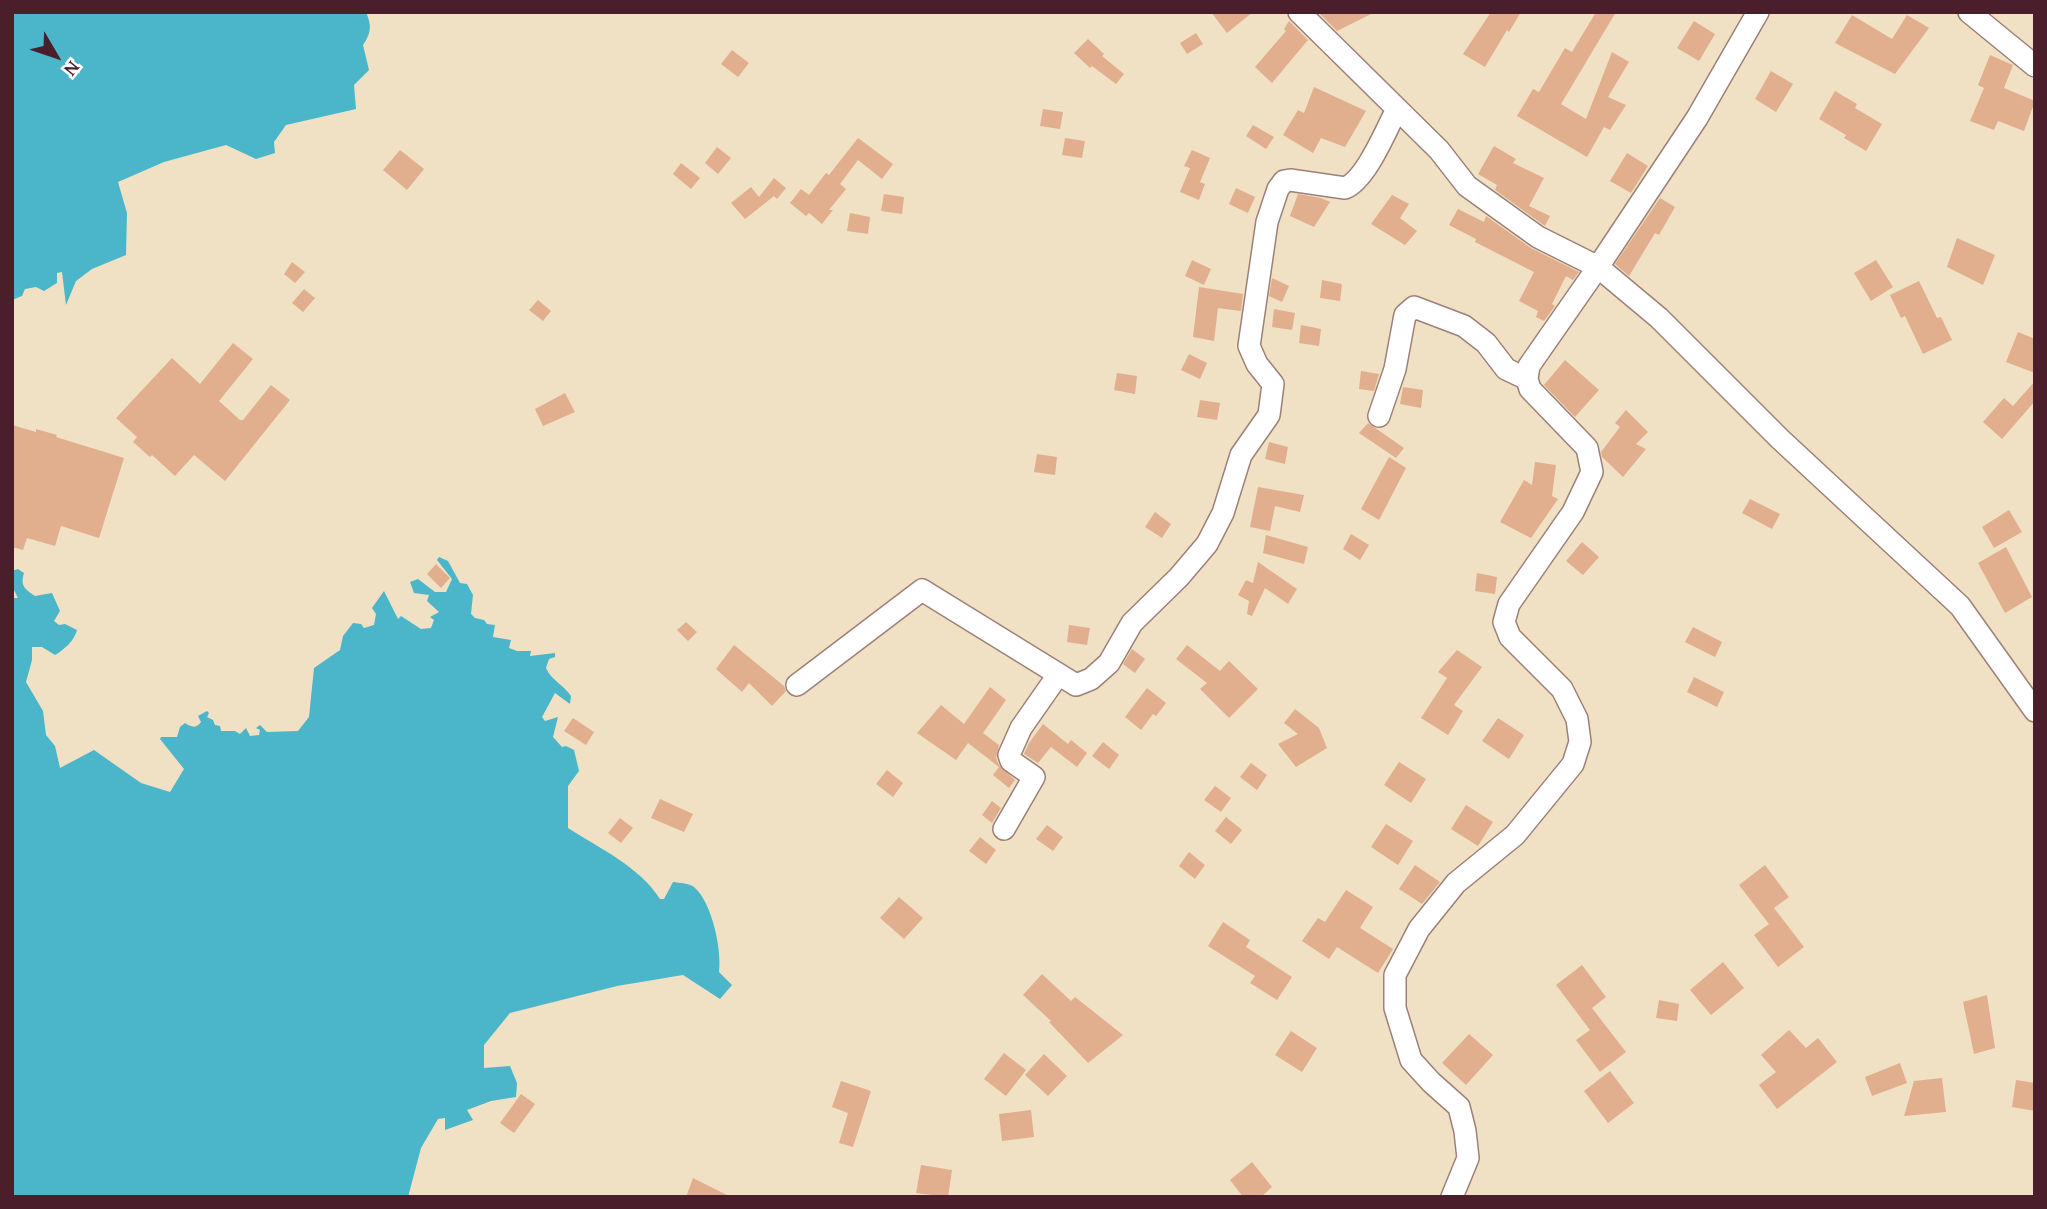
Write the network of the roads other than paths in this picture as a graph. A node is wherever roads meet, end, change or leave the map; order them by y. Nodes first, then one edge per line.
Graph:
1 (1299, 12) edge
2 (1758, 12) edge
3 (1969, 12) edge
4 (2035, 66) edge
5 (1397, 109) junction
6 (1598, 267) junction
7 (1527, 379) junction
8 (1379, 416) dead end
9 (1058, 675) junction
10 (797, 685) dead end
11 (2035, 711) edge
12 (1004, 829) dead end
13 (1452, 1197) edge

1 - 5 street
2 - 6 street
3 - 4 street
5 - 6 street
5 - 9 street
6 - 7 street
6 - 11 street
7 - 8 street
7 - 13 street
9 - 10 street
9 - 12 street

